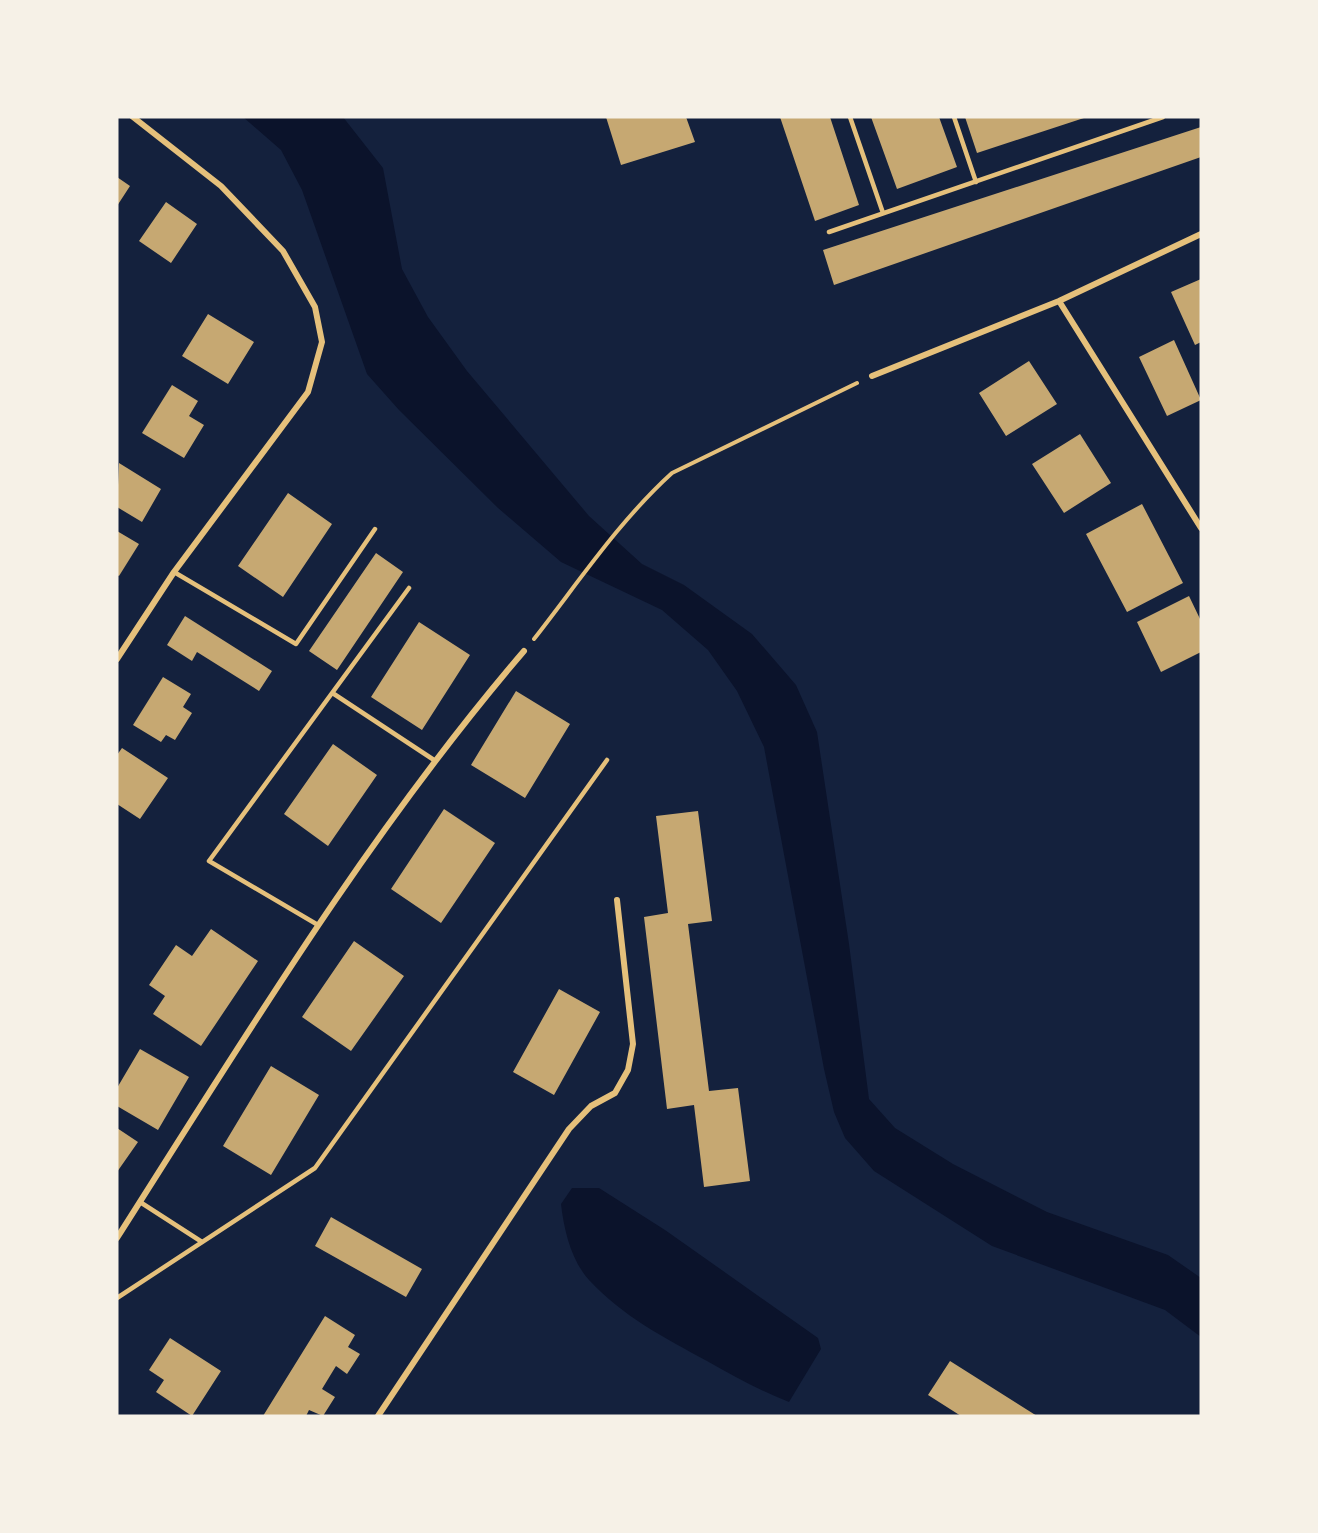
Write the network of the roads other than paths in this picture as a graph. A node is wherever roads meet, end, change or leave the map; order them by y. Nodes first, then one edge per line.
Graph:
1 (133, 117) edge
2 (849, 117) edge
3 (954, 117) edge
4 (1163, 117) edge
5 (976, 182) junction
6 (883, 213) junction
7 (829, 232) dead end
8 (1201, 234) edge
9 (1059, 301) junction
10 (873, 376) road end
11 (1201, 528) edge
12 (375, 529) dead end
13 (174, 572) junction
14 (409, 588) dead end
15 (524, 651) road end
16 (117, 659) edge
17 (334, 693) junction
18 (434, 760) junction
19 (606, 760) dead end
20 (617, 900) dead end
21 (318, 925) junction
22 (140, 1202) junction
23 (117, 1238) edge
24 (201, 1242) junction
25 (117, 1298) edge
26 (378, 1416) edge

1 - 13 street
2 - 6 lane
3 - 5 lane
4 - 5 lane
5 - 6 lane
6 - 7 lane
8 - 9 street
9 - 10 street
9 - 11 street
12 - 13 lane
13 - 16 street
14 - 17 lane
15 - 18 street
17 - 18 lane
17 - 21 lane
18 - 21 street
19 - 24 lane
20 - 26 street
21 - 22 street
22 - 23 street
22 - 24 lane
24 - 25 lane

